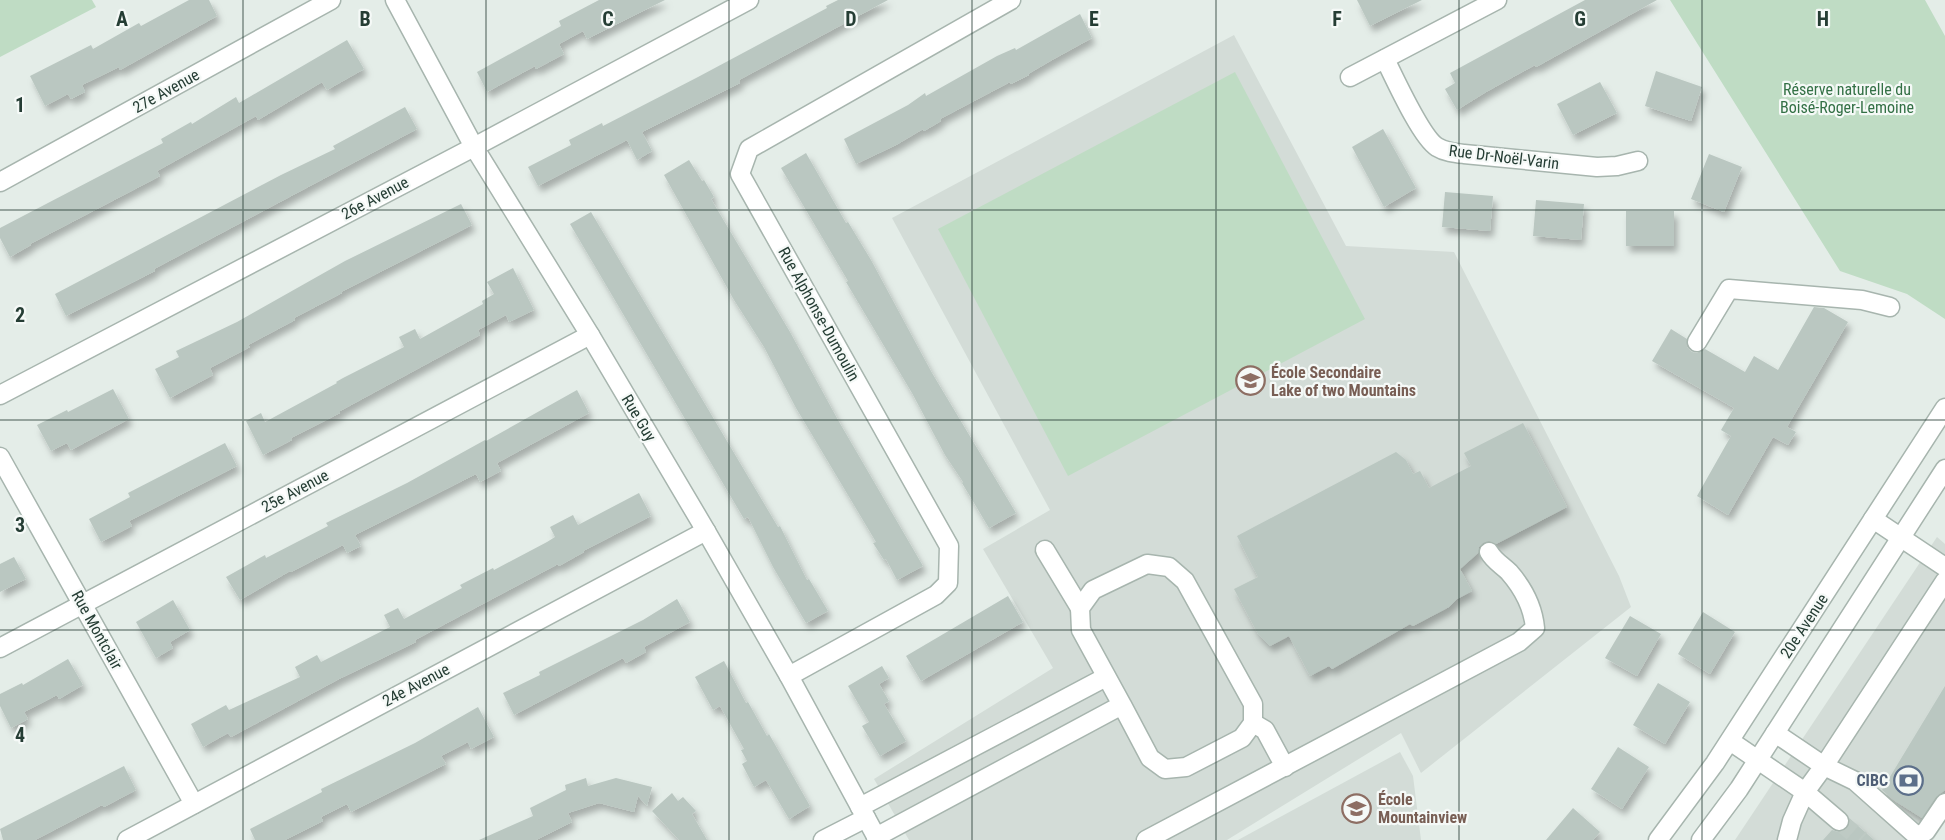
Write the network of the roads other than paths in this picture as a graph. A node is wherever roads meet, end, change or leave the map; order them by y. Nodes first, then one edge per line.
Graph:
1 (332, 0) edge
2 (395, 0) edge
3 (749, 0) edge
4 (1011, 0) edge
5 (1497, 0) edge
6 (1385, 59) junction
7 (1350, 77) dead end
8 (474, 147) junction
9 (1638, 160) dead end
10 (0, 182) edge
11 (1890, 307) dead end
12 (590, 335) junction
13 (1697, 342) dead end
14 (0, 395) edge
15 (1945, 408) edge
16 (0, 457) edge
17 (1945, 469) edge
18 (1873, 519) junction
19 (706, 531) junction
20 (1901, 537) junction
21 (1045, 550) dead end
22 (1489, 552) dead end
23 (1945, 567) edge
24 (1945, 581) edge
25 (82, 604) junction
26 (1080, 608) junction
27 (0, 648) edge
28 (789, 676) junction
29 (1106, 678) junction
30 (1122, 705) junction
31 (1253, 723) junction
32 (1775, 733) junction
33 (1730, 741) junction
34 (1758, 760) junction
35 (1824, 766) junction
36 (1285, 767) junction
37 (1805, 792) junction
38 (1945, 803) edge
39 (194, 804) junction
40 (863, 812) junction
41 (1839, 821) tunnel mouth
42 (877, 838) edge
43 (127, 840) edge
44 (823, 840) edge
45 (1146, 840) edge
46 (1658, 840) edge
47 (1701, 840) edge
48 (1787, 840) edge

1 - 10 street, 27e Avenue
2 - 8 street, Rue Guy
3 - 8 street, 26e Avenue
4 - 28 street, Rue Alphonse-Dumoulin
5 - 6 street
6 - 7 street
6 - 9 street, Rue Dr-Noël-Varin
8 - 12 street, Rue Guy
8 - 14 street, 26e Avenue
11 - 13 street
12 - 19 street, Rue Guy
12 - 25 street, 25e Avenue
15 - 18 street, 20e Avenue
16 - 25 street, Rue Montclair
17 - 20 street, 20e Avenue
18 - 20 street
18 - 33 street, 20e Avenue
19 - 28 street, Rue Guy
19 - 39 street, 24e Avenue
20 - 23 street
20 - 32 street, 20e Avenue
21 - 26 street
22 - 36 street
24 - 35 street
25 - 27 street, 25e Avenue
25 - 39 street, Rue Montclair
26 - 29 street
26 - 31 street
28 - 40 street, Rue Guy
29 - 30 street
29 - 40 street
30 - 31 street
30 - 42 street
31 - 36 street
32 - 34 street, 20e Avenue
32 - 35 street
33 - 34 street
33 - 46 street, 20e Avenue
34 - 37 street
34 - 47 street, 20e Avenue
35 - 37 street
35 - 38 street
36 - 45 street
37 - 41 street
37 - 48 street
39 - 43 street, 24e Avenue
40 - 42 street, Rue Guy
40 - 44 street

